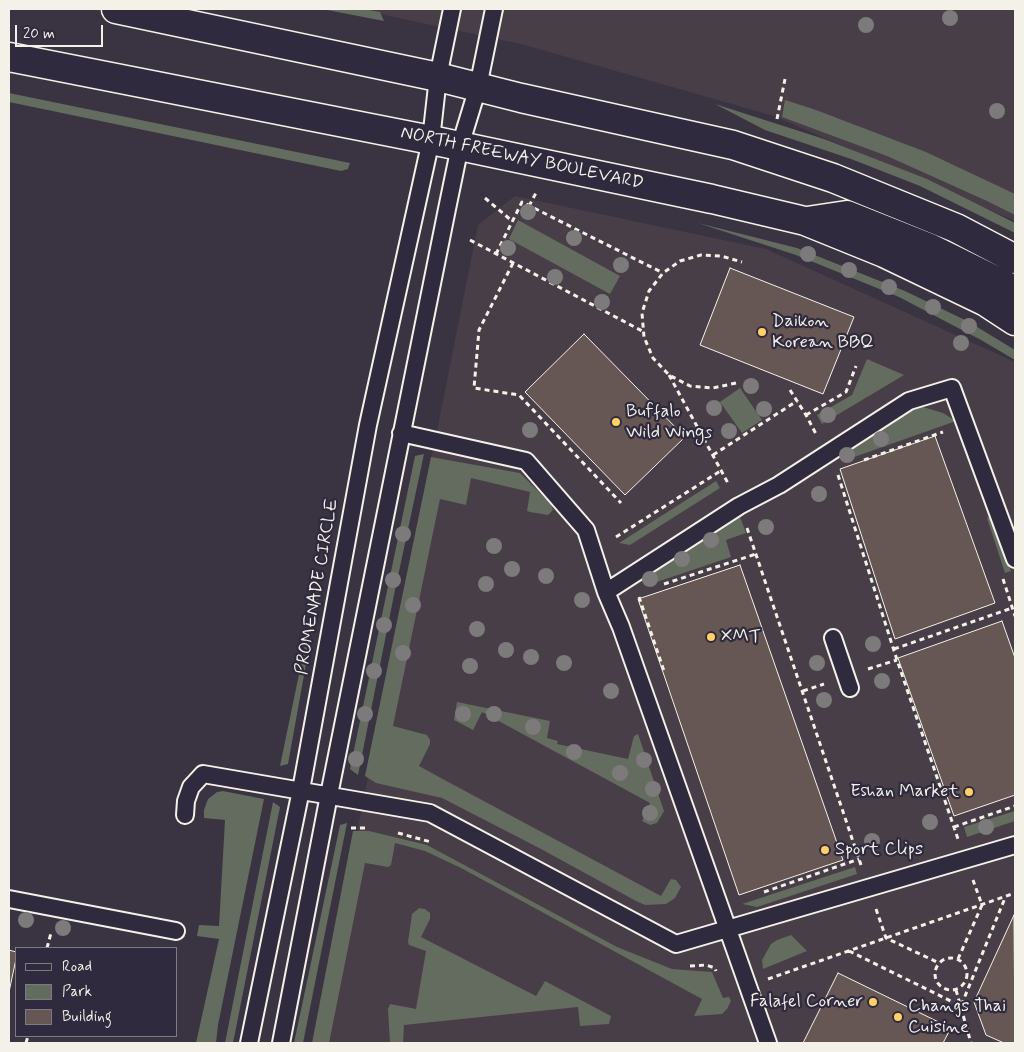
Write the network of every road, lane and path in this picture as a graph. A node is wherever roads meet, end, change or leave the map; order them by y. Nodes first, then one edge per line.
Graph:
1 (116, 9) edge
2 (452, 9) edge
3 (494, 9) edge
4 (9, 57) edge
5 (438, 77) junction
6 (785, 79) dead end
7 (478, 87) junction
8 (777, 119) dead end
9 (431, 140) junction
10 (460, 146) junction
11 (537, 190) dead end
12 (485, 198) dead end
13 (528, 206) junction
14 (512, 221) junction
15 (805, 221) junction
16 (470, 240) dead end
17 (496, 254) junction
18 (1015, 259) edge
19 (742, 262) dead end
20 (513, 263) junction
21 (663, 273) junction
22 (1015, 290) edge
23 (1015, 321) edge
24 (644, 332) junction
25 (856, 366) dead end
26 (669, 375) junction
27 (736, 383) dead end
28 (790, 390) dead end
29 (797, 401) junction
30 (806, 415) junction
31 (945, 432) dead end
32 (401, 433) junction
33 (826, 454) junction
34 (713, 455) junction
35 (863, 460) dead end
36 (722, 470) junction
37 (621, 504) dead end
38 (739, 506) junction
39 (616, 537) dead end
40 (756, 554) junction
41 (1015, 559) edge
42 (1000, 570) dead end
43 (656, 587) dead end
44 (606, 592) junction
45 (638, 593) dead end
46 (1012, 608) junction
47 (1015, 616) edge
48 (833, 638) dead end
49 (894, 649) junction
50 (666, 677) dead end
51 (850, 688) dead end
52 (301, 790) junction
53 (329, 795) junction
54 (1015, 806) edge
55 (185, 815) dead end
56 (954, 827) junction
57 (1015, 845) edge
58 (860, 859) junction
59 (966, 859) junction
60 (869, 888) junction
61 (758, 894) dead end
62 (1005, 897) dead end
63 (9, 899) edge
64 (728, 929) junction
65 (176, 931) dead end
66 (51, 933) dead end
67 (47, 947) edge
68 (849, 950) dead end
69 (958, 959) junction
70 (939, 963) junction
71 (956, 990) junction
72 (961, 1006) junction
73 (249, 1043) edge
74 (281, 1043) edge
75 (768, 1043) edge
76 (971, 1043) edge

1 - 5 street
2 - 5 lane, PROMENADE CIRCLE
3 - 7 lane
4 - 9 street, NORTH FREEWAY BOULEVARD
5 - 7 street
5 - 9 lane, PROMENADE CIRCLE
6 - 8 path
7 - 10 lane
7 - 18 street
9 - 10 street, NORTH FREEWAY BOULEVARD
9 - 52 lane, PROMENADE CIRCLE
10 - 15 street, NORTH FREEWAY BOULEVARD
10 - 32 lane
11 - 13 path
12 - 14 path
13 - 14 path
13 - 21 path
14 - 17 path
15 - 22 street
15 - 23 street, NORTH FREEWAY BOULEVARD
16 - 17 path
17 - 20 path
19 - 21 path
20 - 24 path
20 - 37 path
21 - 24 path
24 - 26 path
25 - 30 path
26 - 27 path
26 - 34 path
28 - 29 path
29 - 30 path
29 - 34 path
30 - 33 path
31 - 35 path
32 - 44 lane
32 - 53 lane
33 - 38 lane
33 - 41 lane
33 - 49 path
34 - 36 path
36 - 38 path
36 - 39 path
38 - 40 path
38 - 44 lane
40 - 43 path
40 - 58 path
42 - 46 path
44 - 64 lane
45 - 50 path
46 - 47 path
46 - 49 path
48 - 51 lane
49 - 56 path
52 - 53 lane
52 - 55 lane
52 - 73 lane, PROMENADE CIRCLE
53 - 64 lane
53 - 74 lane
54 - 56 path
56 - 59 path
57 - 59 lane
58 - 60 path
58 - 61 path
59 - 60 lane
59 - 69 path
60 - 64 lane
60 - 70 path
62 - 72 path
63 - 65 lane
64 - 75 lane
66 - 67 path
68 - 72 path
69 - 70 path
69 - 71 path
70 - 71 path
71 - 72 path
72 - 76 path

